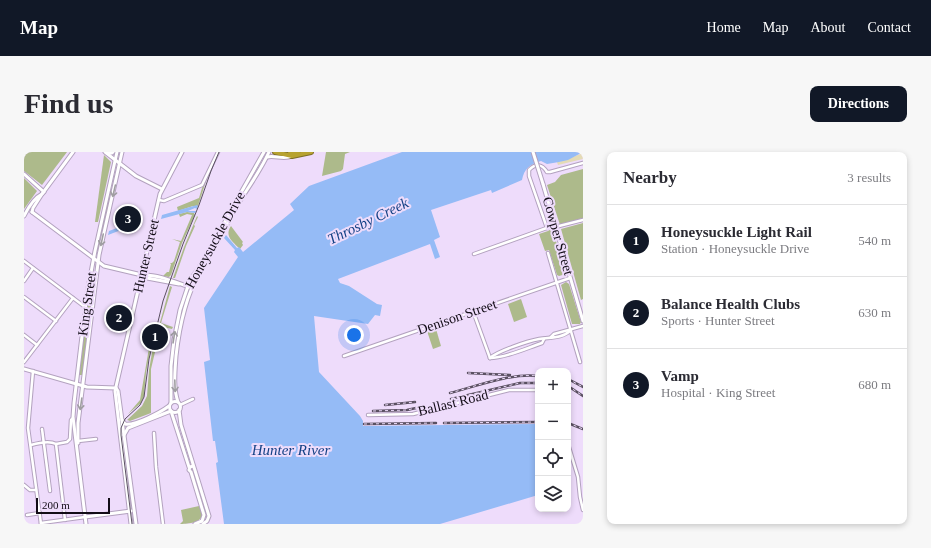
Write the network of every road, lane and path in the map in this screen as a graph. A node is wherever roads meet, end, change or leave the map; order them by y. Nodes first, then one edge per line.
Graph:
1 (73, 152) edge
2 (105, 152) edge
3 (113, 152) edge
4 (117, 152) edge
5 (122, 152) edge
6 (182, 152) edge
7 (218, 152) edge
8 (264, 152) edge
9 (269, 152) edge
10 (275, 152) edge
11 (297, 152) edge
12 (311, 152) edge
13 (533, 152) edge
14 (291, 154) edge
15 (267, 157) junction
16 (115, 160) junction
17 (583, 163) edge
18 (120, 164) junction
19 (24, 174) edge
20 (162, 189) junction
21 (43, 193) junction
22 (159, 200) junction
23 (30, 210) junction
24 (24, 216) edge
25 (583, 220) edge
26 (555, 226) junction
27 (547, 228) junction
28 (223, 229) junction
29 (220, 235) junction
30 (548, 252) dead end
31 (474, 254) dead end
32 (93, 258) junction
33 (24, 261) edge
34 (98, 262) junction
35 (33, 268) junction
36 (142, 275) junction
37 (570, 278) junction
38 (24, 281) edge
39 (557, 282) junction
40 (188, 286) junction
41 (192, 288) junction
42 (24, 297) edge
43 (73, 298) junction
44 (85, 307) junction
45 (473, 312) junction
46 (56, 321) junction
47 (583, 321) edge
48 (583, 326) edge
49 (571, 330) junction
50 (24, 335) edge
51 (544, 339) junction
52 (37, 345) junction
53 (518, 346) junction
54 (519, 350) junction
55 (344, 356) dead end
56 (490, 358) junction
57 (24, 362) edge
58 (580, 362) dead end
59 (24, 369) edge
60 (33, 371) junction
61 (76, 384) junction
62 (84, 386) junction
63 (116, 388) junction
64 (535, 390) edge
65 (192, 399) dead end
66 (179, 404) junction
67 (170, 405) junction
68 (179, 410) junction
69 (171, 411) junction
70 (368, 415) dead end
71 (73, 417) junction
72 (121, 417) junction
73 (24, 428) edge
74 (42, 429) dead end
75 (28, 431) junction
76 (154, 433) dead end
77 (124, 436) junction
78 (96, 439) dead end
79 (78, 441) junction
80 (44, 443) junction
81 (56, 444) junction
82 (31, 445) junction
83 (571, 454) edge
84 (78, 457) junction
85 (193, 466) junction
86 (189, 467) junction
87 (193, 471) junction
88 (24, 485) edge
89 (36, 490) junction
90 (50, 491) dead end
91 (580, 501) junction
92 (583, 504) edge
93 (583, 510) edge
94 (129, 511) junction
95 (40, 513) junction
96 (134, 513) junction
97 (27, 514) dead end
98 (85, 517) junction
99 (65, 520) junction
100 (41, 523) edge
101 (86, 524) edge
102 (131, 524) edge
103 (136, 524) edge
104 (163, 524) edge
105 (194, 524) edge
106 (203, 524) edge

1 - 21 main road
2 - 3 main road
2 - 16 main road
4 - 16 main road, King Street
5 - 18 main road, King Street
6 - 20 main road, Hunter Street
7 - 22 street
8 - 28 main road, Honeysuckle Drive
9 - 15 main road, Honeysuckle Drive
10 - 14 highway
11 - 14 highway
12 - 14 highway
13 - 26 main road, Cowper Street, bridge
14 - 15 main road
15 - 28 main road, Honeysuckle Drive
16 - 18 main road
16 - 32 main road, King Street
17 - 27 street
18 - 20 main road
18 -> 34 main road, King Street
19 - 21 main road
20 - 22 main road, Hunter Street
21 - 23 main road
22 - 36 main road, Hunter Street
23 - 24 main road
23 - 32 main road
25 - 26 street
26 - 27 street
26 - 37 main road, Cowper Street
27 - 31 street
28 - 29 main road, Honeysuckle Drive
29 - 40 main road, Honeysuckle Drive
29 - 41 main road, Honeysuckle Drive
30 - 39 street, Cowper Street
32 - 34 main road
32 - 44 main road, King Street
33 - 35 street
34 - 36 main road
34 - 62 main road, King Street
35 - 38 street
35 - 43 street
36 - 40 main road
36 - 63 main road, Hunter Street
37 - 39 street, Denison Street
37 - 47 main road, Cowper Street
39 - 45 street, Denison Street
39 - 49 street, Cowper Street
40 - 41 main road
67 -> 40 main road, Honeysuckle Drive
41 -> 66 main road, Honeysuckle Drive
42 - 46 street
43 - 44 street
43 - 46 street
44 - 61 main road, King Street
45 - 55 street, Denison Street
45 - 56 street
46 - 52 street
48 - 49 street
49 - 51 street
49 - 58 street, Cowper Street
50 - 52 street
51 - 53 street
51 - 54 street
52 - 57 street
53 - 54 street
53 - 56 street
54 - 56 street
59 - 60 main road
60 - 61 main road
60 - 75 street
61 - 62 main road
61 - 71 main road, King Street
62 - 63 main road
62 -> 79 main road, King Street
63 - 72 main road, Hunter Street
63 - 94 main road, Hunter Street
64 - 70 street, Ballast Road
65 - 66 street
66 - 67 main road
66 - 68 main road, Honeysuckle Drive
67 - 69 main road, Honeysuckle Drive
67 - 72 main road
68 - 69 main road
68 - 85 main road
69 - 77 main road
69 - 86 main road
71 - 81 street
71 - 84 main road, King Street
72 - 77 main road, Hunter Street
73 - 75 street
74 - 80 street
75 - 82 street
76 - 104 street
77 - 96 main road, Hunter Street
78 - 79 street
79 - 84 main road, King Street
80 - 81 street
80 - 82 street
80 - 90 street
81 - 99 street
82 - 89 street
83 - 91 street
84 - 98 main road, King Street
85 - 86 main road
85 - 87 main road
86 - 87 main road
87 - 105 main road
87 - 106 main road
88 - 89 street
89 - 95 street
91 - 92 street
91 - 93 street
94 - 96 main road
94 - 98 main road
94 - 102 main road, Hunter Street
95 - 97 street
95 - 100 street
96 - 103 main road, Hunter Street
98 - 99 street
98 - 101 main road, King Street
99 - 100 street

